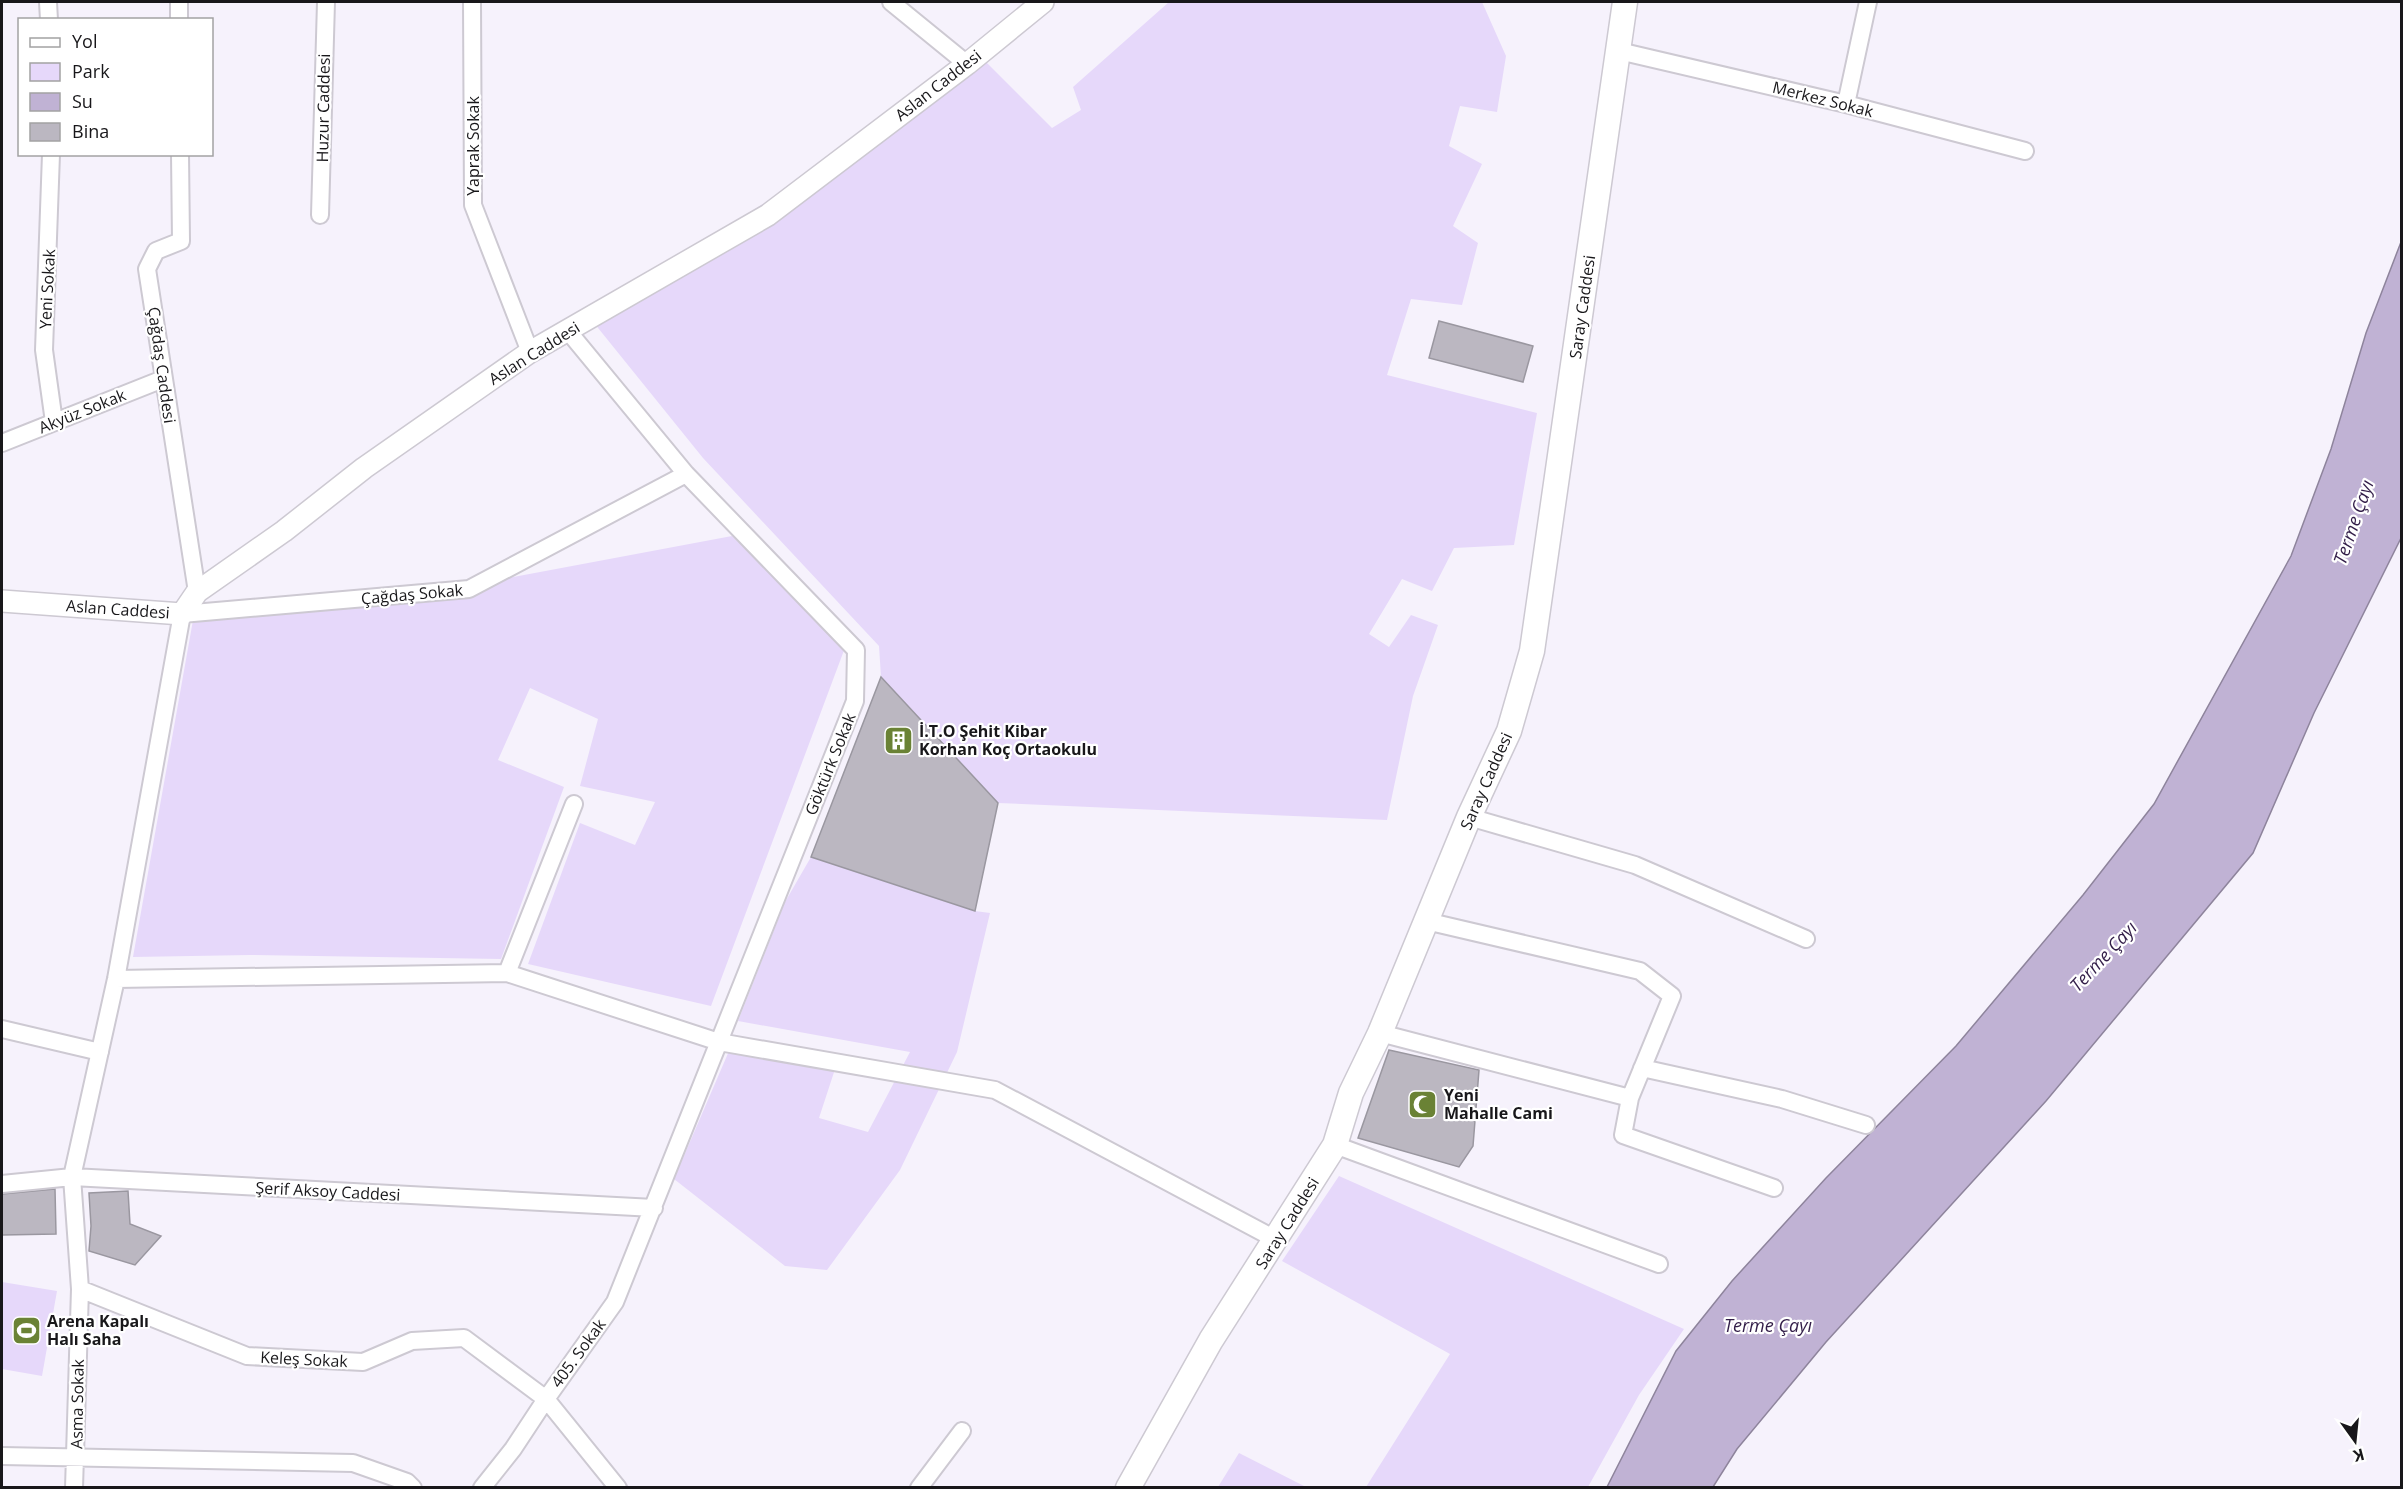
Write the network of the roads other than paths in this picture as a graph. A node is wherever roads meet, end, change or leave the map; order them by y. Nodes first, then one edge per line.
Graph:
1 (48, 2) edge
2 (179, 2) edge
3 (326, 2) edge
4 (472, 2) edge
5 (891, 2) edge
6 (1043, 2) edge
7 (1625, 2) edge
8 (1868, 2) edge
9 (49, 18) edge
10 (179, 18) edge
11 (1619, 51) junction
12 (967, 64) junction
13 (1846, 104) junction
14 (2025, 151) dead end
15 (51, 156) edge
16 (180, 156) edge
17 (321, 215) dead end
18 (568, 332) junction
19 (530, 352) junction
20 (163, 379) junction
21 (54, 422) junction
22 (2, 443) edge
23 (687, 474) junction
24 (197, 592) junction
25 (2, 601) edge
26 (182, 614) junction
27 (574, 804) dead end
28 (1469, 817) junction
29 (1426, 921) junction
30 (1806, 939) dead end
31 (507, 973) junction
32 (116, 979) junction
33 (2, 1029) edge
34 (1380, 1033) junction
35 (719, 1042) junction
36 (100, 1052) junction
37 (1642, 1068) junction
38 (1629, 1098) junction
39 (1866, 1125) dead end
40 (1335, 1145) junction
41 (72, 1177) junction
42 (2, 1184) edge
43 (1774, 1188) dead end
44 (654, 1208) junction
45 (1277, 1240) junction
46 (1659, 1264) dead end
47 (80, 1289) junction
48 (546, 1398) junction
49 (962, 1431) dead end
50 (2, 1456) edge
51 (75, 1456) junction
52 (74, 1488) edge
53 (413, 1488) edge
54 (482, 1488) edge
55 (618, 1488) edge
56 (918, 1488) edge
57 (1128, 1488) edge

1 - 9 street
2 - 10 street
3 - 17 street, Huzur Caddesi
4 - 19 street, Yaprak Sokak
5 - 12 street
6 - 12 street, Aslan Caddesi
7 - 11 main road, Saray Caddesi
8 - 13 street
11 - 13 street, Merkez Sokak
11 - 28 main road, Saray Caddesi
12 - 18 street, Aslan Caddesi
13 - 14 street, Merkez Sokak
15 - 21 street, Yeni Sokak
16 - 20 street, Çağdaş Caddesi
18 - 19 street, Aslan Caddesi
18 - 23 street, Göktürk Sokak
19 - 24 street, Aslan Caddesi
20 - 21 street, Akyüz Sokak
20 - 24 street, Çağdaş Caddesi
21 - 22 street, Akyüz Sokak
23 - 26 street, Çağdaş Sokak
23 - 35 street, Göktürk Sokak
24 - 26 street, Aslan Caddesi
25 - 26 street, Aslan Caddesi
26 - 32 street, Asma Sokak
27 - 31 street
28 - 29 main road, Saray Caddesi
28 - 30 street
29 - 34 main road, Saray Caddesi
29 - 37 street
31 - 32 street
31 - 35 street
32 - 36 street, Asma Sokak
33 - 36 street
34 - 38 street
34 - 40 main road, Saray Caddesi
35 - 44 street, Göktürk Sokak
35 - 45 street
36 - 41 street, Asma Sokak
37 - 38 street
37 - 39 street
38 - 43 street
40 - 45 main road, Saray Caddesi
40 - 46 street
41 - 42 street, Şerif Aksoy Caddesi
41 - 44 street, Şerif Aksoy Caddesi
41 - 47 street, Asma Sokak
44 - 48 street, 405. Sokak
45 - 57 main road, Saray Caddesi
47 - 48 street, Keleş Sokak
47 - 51 street, Asma Sokak
48 - 54 street, 405. Sokak
48 - 55 street, Keleş Sokak
49 - 56 street
50 - 51 street
51 - 52 street, Asma Sokak
51 - 53 street

